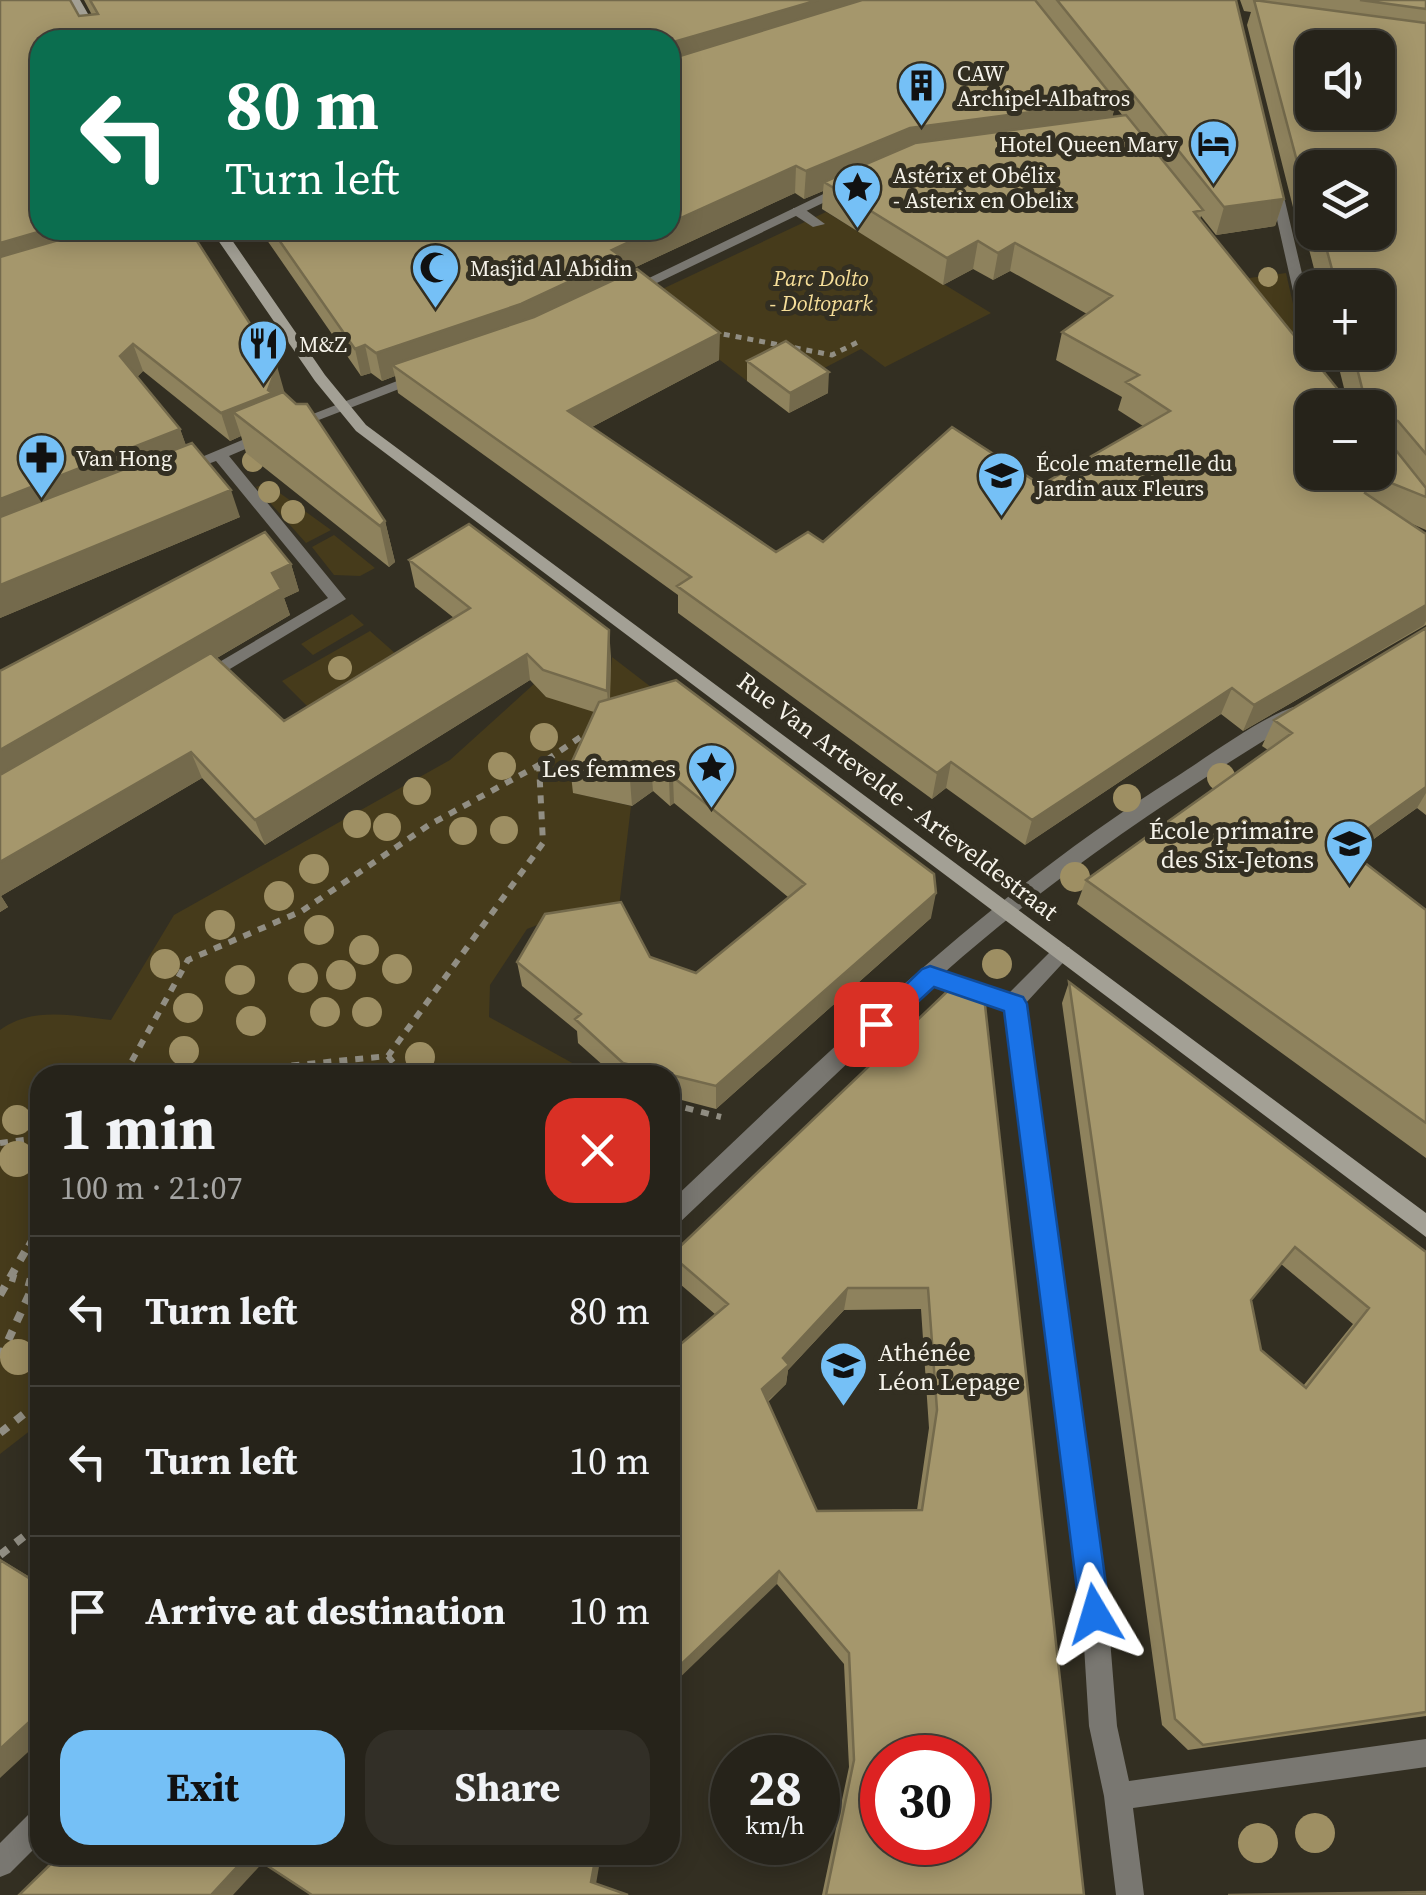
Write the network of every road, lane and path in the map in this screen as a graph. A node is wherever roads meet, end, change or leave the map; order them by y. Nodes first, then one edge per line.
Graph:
1 (74, 0) edge
2 (91, 30) edge
3 (1272, 168) edge
4 (853, 185) edge
5 (798, 211) junction
6 (818, 224) dead end
7 (225, 240) edge
8 (610, 300) edge
9 (699, 330) edge
10 (860, 341) dead end
11 (762, 342) junction
12 (1291, 347) edge
13 (767, 358) edge
14 (437, 370) edge
15 (1312, 373) junction
16 (1326, 390) edge
17 (342, 405) junction
18 (219, 454) junction
19 (163, 476) edge
20 (189, 687) edge
21 (1313, 702) edge
22 (598, 725) edge
23 (539, 765) junction
24 (1006, 911) junction
25 (1062, 953) junction
26 (930, 976) junction
27 (1015, 1004) junction
28 (388, 1056) junction
29 (130, 1065) edge
30 (297, 1065) edge
31 (395, 1065) edge
32 (680, 1107) edge
33 (721, 1117) edge
34 (30, 1139) edge
35 (0, 1143) edge
36 (680, 1208) edge
37 (1426, 1226) edge
38 (30, 1241) edge
39 (5, 1281) edge
40 (30, 1284) edge
41 (30, 1293) edge
42 (0, 1296) edge
43 (0, 1358) edge
44 (30, 1409) edge
45 (0, 1433) edge
46 (30, 1532) edge
47 (0, 1555) edge
48 (1426, 1754) edge
49 (1118, 1796) junction
50 (30, 1834) edge
51 (0, 1863) edge
52 (1130, 1895) edge

1 - 2 street
3 - 15 street
4 - 5 street
5 - 6 street
5 - 8 street
7 - 17 street, Rue Van Artevelde - Arteveldestraat
9 - 11 path
10 - 11 path
11 - 13 path
12 - 15 street
14 - 17 street
15 - 16 street
17 - 18 street
17 - 24 street, Rue Van Artevelde - Arteveldestraat
18 - 19 street
18 - 20 street
21 - 24 street
22 - 23 path
23 - 28 path
23 - 29 path
24 - 25 street, Rue Van Artevelde - Arteveldestraat
24 - 26 street
25 - 27 street
25 - 37 street, Rue Van Artevelde - Arteveldestraat
26 - 27 street
26 - 36 street
27 - 49 street
28 - 30 path
28 - 31 path
32 - 33 path
34 - 35 path
38 - 39 path
39 - 40 path
39 - 42 path
41 - 43 path
44 - 45 path
46 - 47 path
48 - 49 street
49 - 52 street
50 - 51 street

